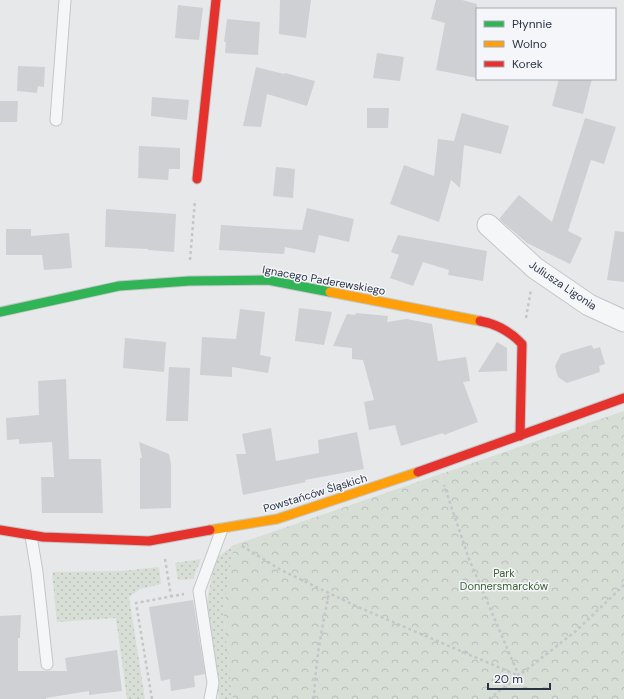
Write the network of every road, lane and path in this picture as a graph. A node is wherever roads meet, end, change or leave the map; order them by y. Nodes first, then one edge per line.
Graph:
1 (65, 0) edge
2 (216, 0) edge
3 (56, 120) dead end
4 (197, 179) joint
5 (488, 225) dead end
6 (535, 268) junction
7 (189, 281) junction
8 (0, 312) edge
9 (624, 321) edge
10 (522, 344) junction
11 (624, 398) edge
12 (520, 436) junction
13 (438, 464) junction
14 (222, 529) junction
15 (0, 530) edge
16 (31, 536) junction
17 (247, 550) dead end
18 (168, 572) dead end
19 (624, 585) edge
20 (199, 591) junction
21 (329, 593) junction
22 (171, 596) junction
23 (47, 664) dead end
24 (519, 676) junction
25 (152, 699) edge
26 (210, 699) edge
27 (314, 699) edge
28 (488, 699) edge

1 - 3 lane
2 - 4 street
4 - 7 path
5 - 6 street, Juliusza Ligonia
6 - 9 street, Juliusza Ligonia
6 - 10 path
7 - 8 street, Ignacego Paderewskiego
7 - 10 street, Ignacego Paderewskiego
10 - 12 street
11 - 12 street, Powstańców Śląskich
12 - 13 street, Powstańców Śląskich
13 - 14 street, Powstańców Śląskich
13 - 24 path
14 - 16 street, Powstańców Śląskich
14 - 20 lane
15 - 16 street, Powstańców Śląskich
16 - 23 lane
17 - 21 path
18 - 22 path
19 - 24 path
20 - 22 path
20 - 26 lane
21 - 24 path
21 - 27 path
22 - 25 path
24 - 28 path

